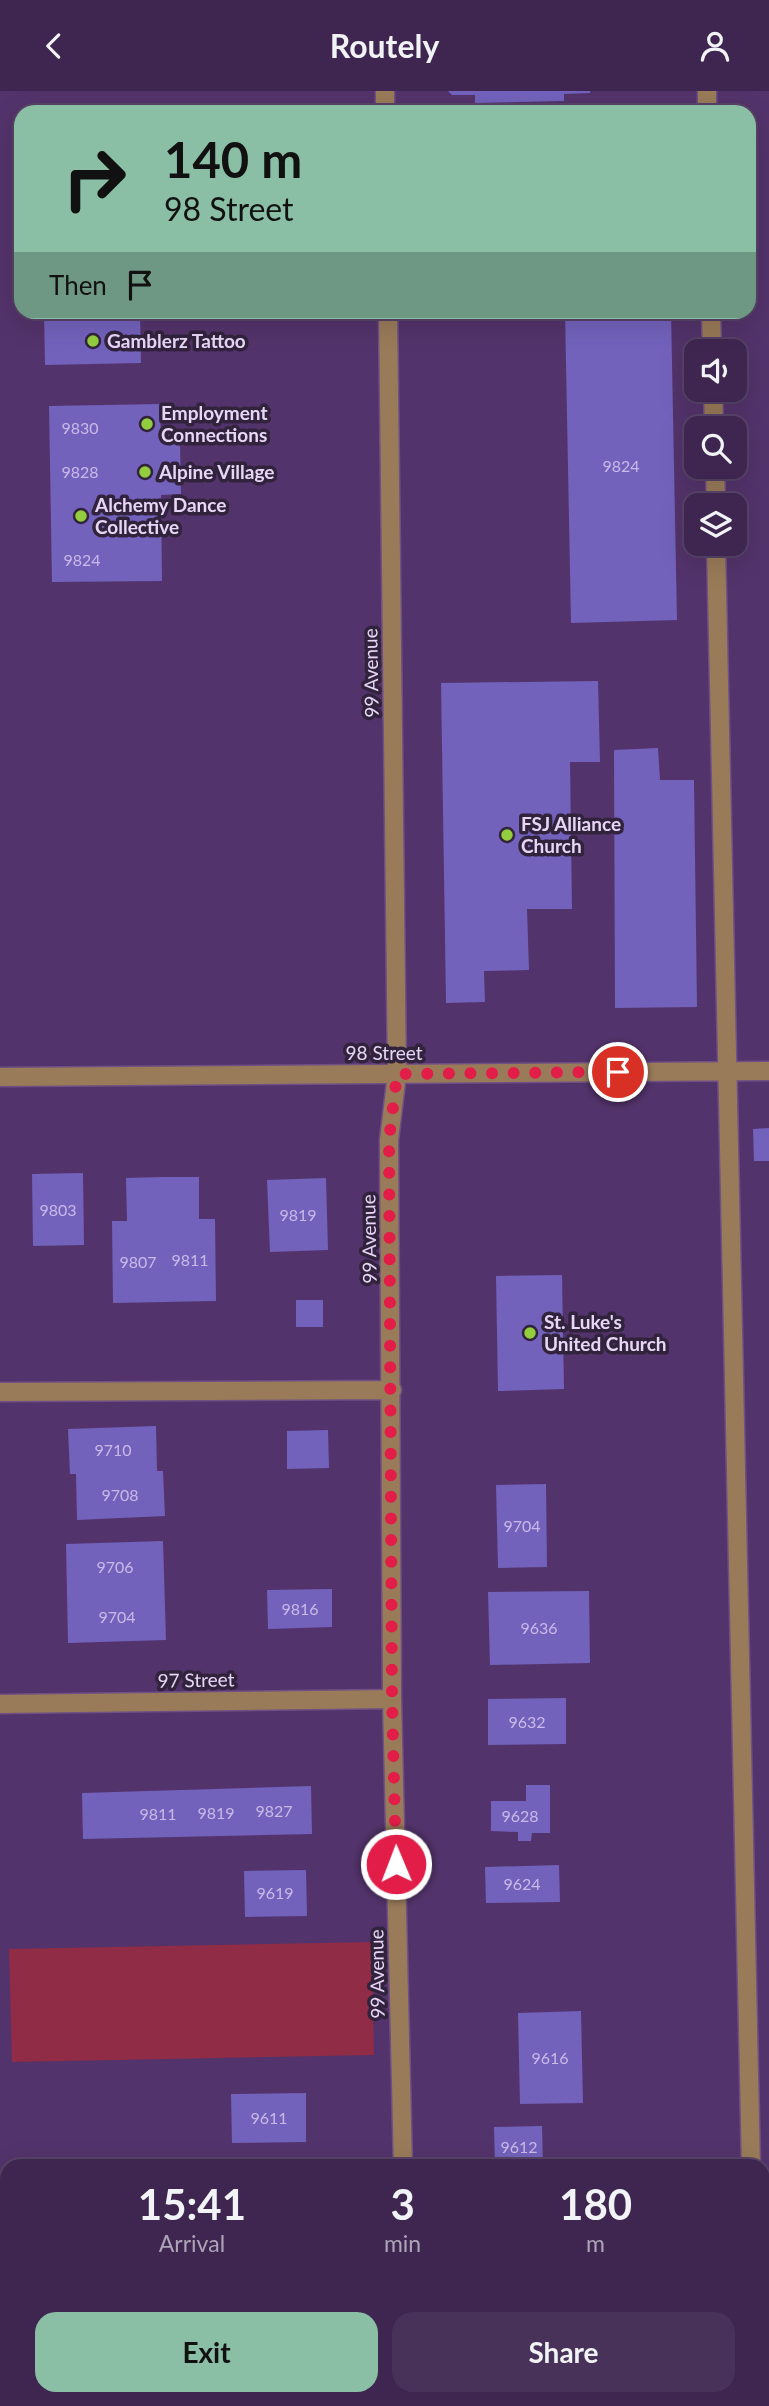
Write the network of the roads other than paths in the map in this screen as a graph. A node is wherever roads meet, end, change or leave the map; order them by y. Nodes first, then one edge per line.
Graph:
1 (388, 319) edge
2 (711, 319) edge
3 (712, 339) edge
4 (716, 556) edge
5 (728, 1071) junction
6 (769, 1071) edge
7 (397, 1074) junction
8 (0, 1077) edge
9 (392, 1390) junction
10 (0, 1392) edge
11 (392, 1699) junction
12 (0, 1704) edge
13 (402, 2159) edge
14 (751, 2159) edge

1 - 7 street, 99 Avenue
2 - 3 street
4 - 5 street
5 - 6 street, 98 Street
5 - 7 street, 98 Street
5 - 14 street
7 - 8 street, 98 Street
7 - 9 street, 99 Avenue
9 - 10 street
9 - 11 street, 99 Avenue
11 - 12 street, 97 Street
11 - 13 street, 99 Avenue

